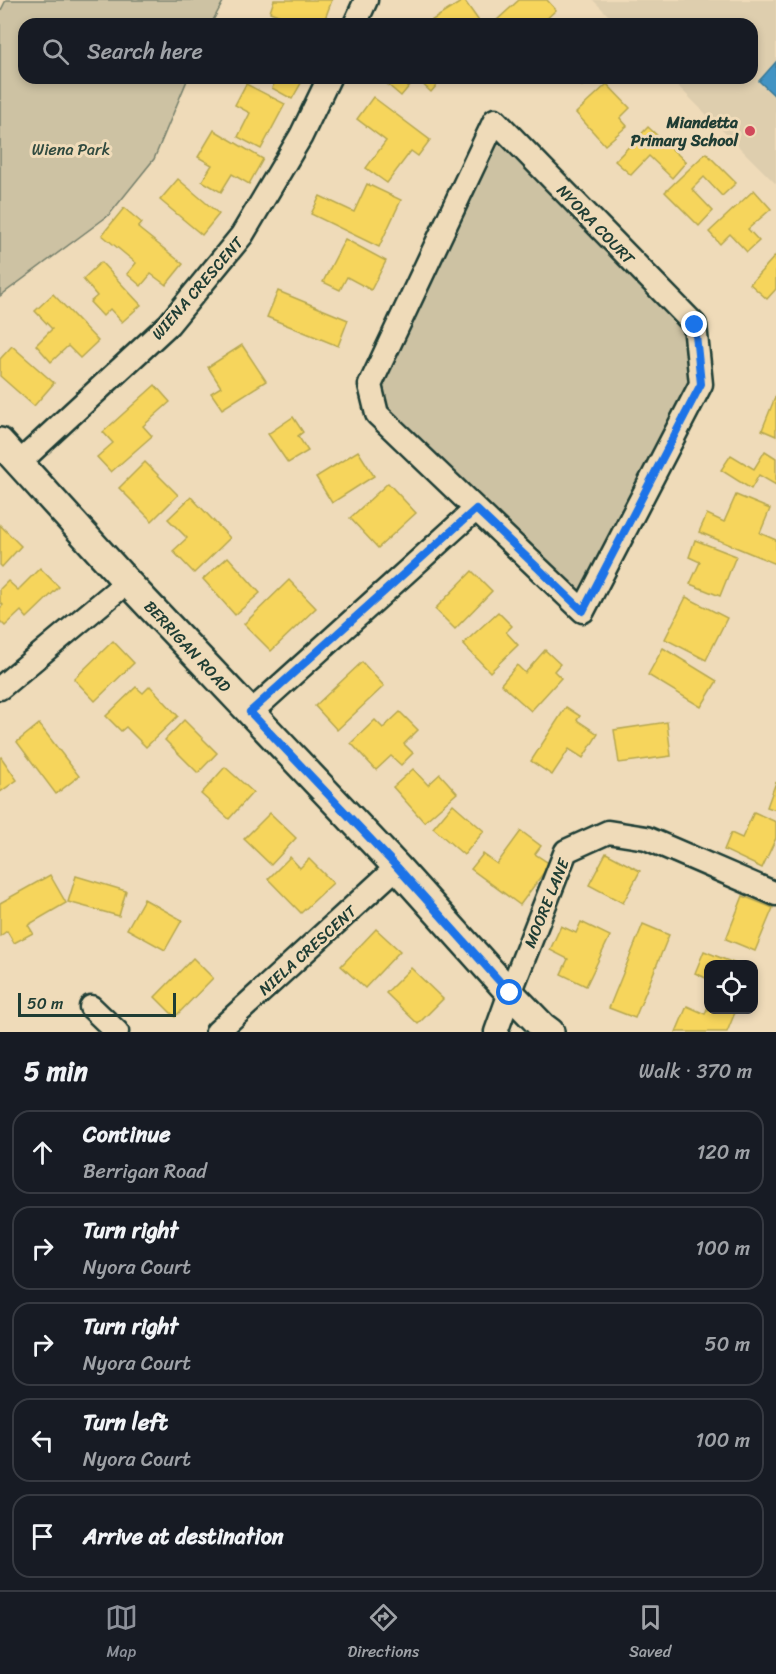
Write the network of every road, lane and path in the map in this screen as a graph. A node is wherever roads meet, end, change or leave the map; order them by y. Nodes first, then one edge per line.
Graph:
1 (366, 0) edge
2 (358, 18) edge
3 (326, 84) edge
4 (0, 442) edge
5 (19, 463) junction
6 (476, 509) junction
7 (127, 582) junction
8 (0, 688) edge
9 (250, 712) junction
10 (397, 867) junction
11 (776, 894) edge
12 (510, 993) junction
13 (91, 1007) dead end
14 (117, 1032) edge
15 (217, 1032) edge
16 (496, 1032) edge
17 (550, 1032) edge

1 - 2 street
3 - 5 street, WIENA CRESCENT
4 - 5 street, BERRIGAN ROAD
5 - 7 street, BERRIGAN ROAD
6 - 6 street, NYORA COURT
6 - 9 street
7 - 8 street
7 - 9 street, BERRIGAN ROAD
9 - 10 street, BERRIGAN ROAD
10 - 12 street, BERRIGAN ROAD
10 - 15 street, NIELA CRESCENT
11 - 12 street, MOORE LANE
12 - 16 street, MOORE LANE
12 - 17 street, BERRIGAN ROAD
13 - 14 street

